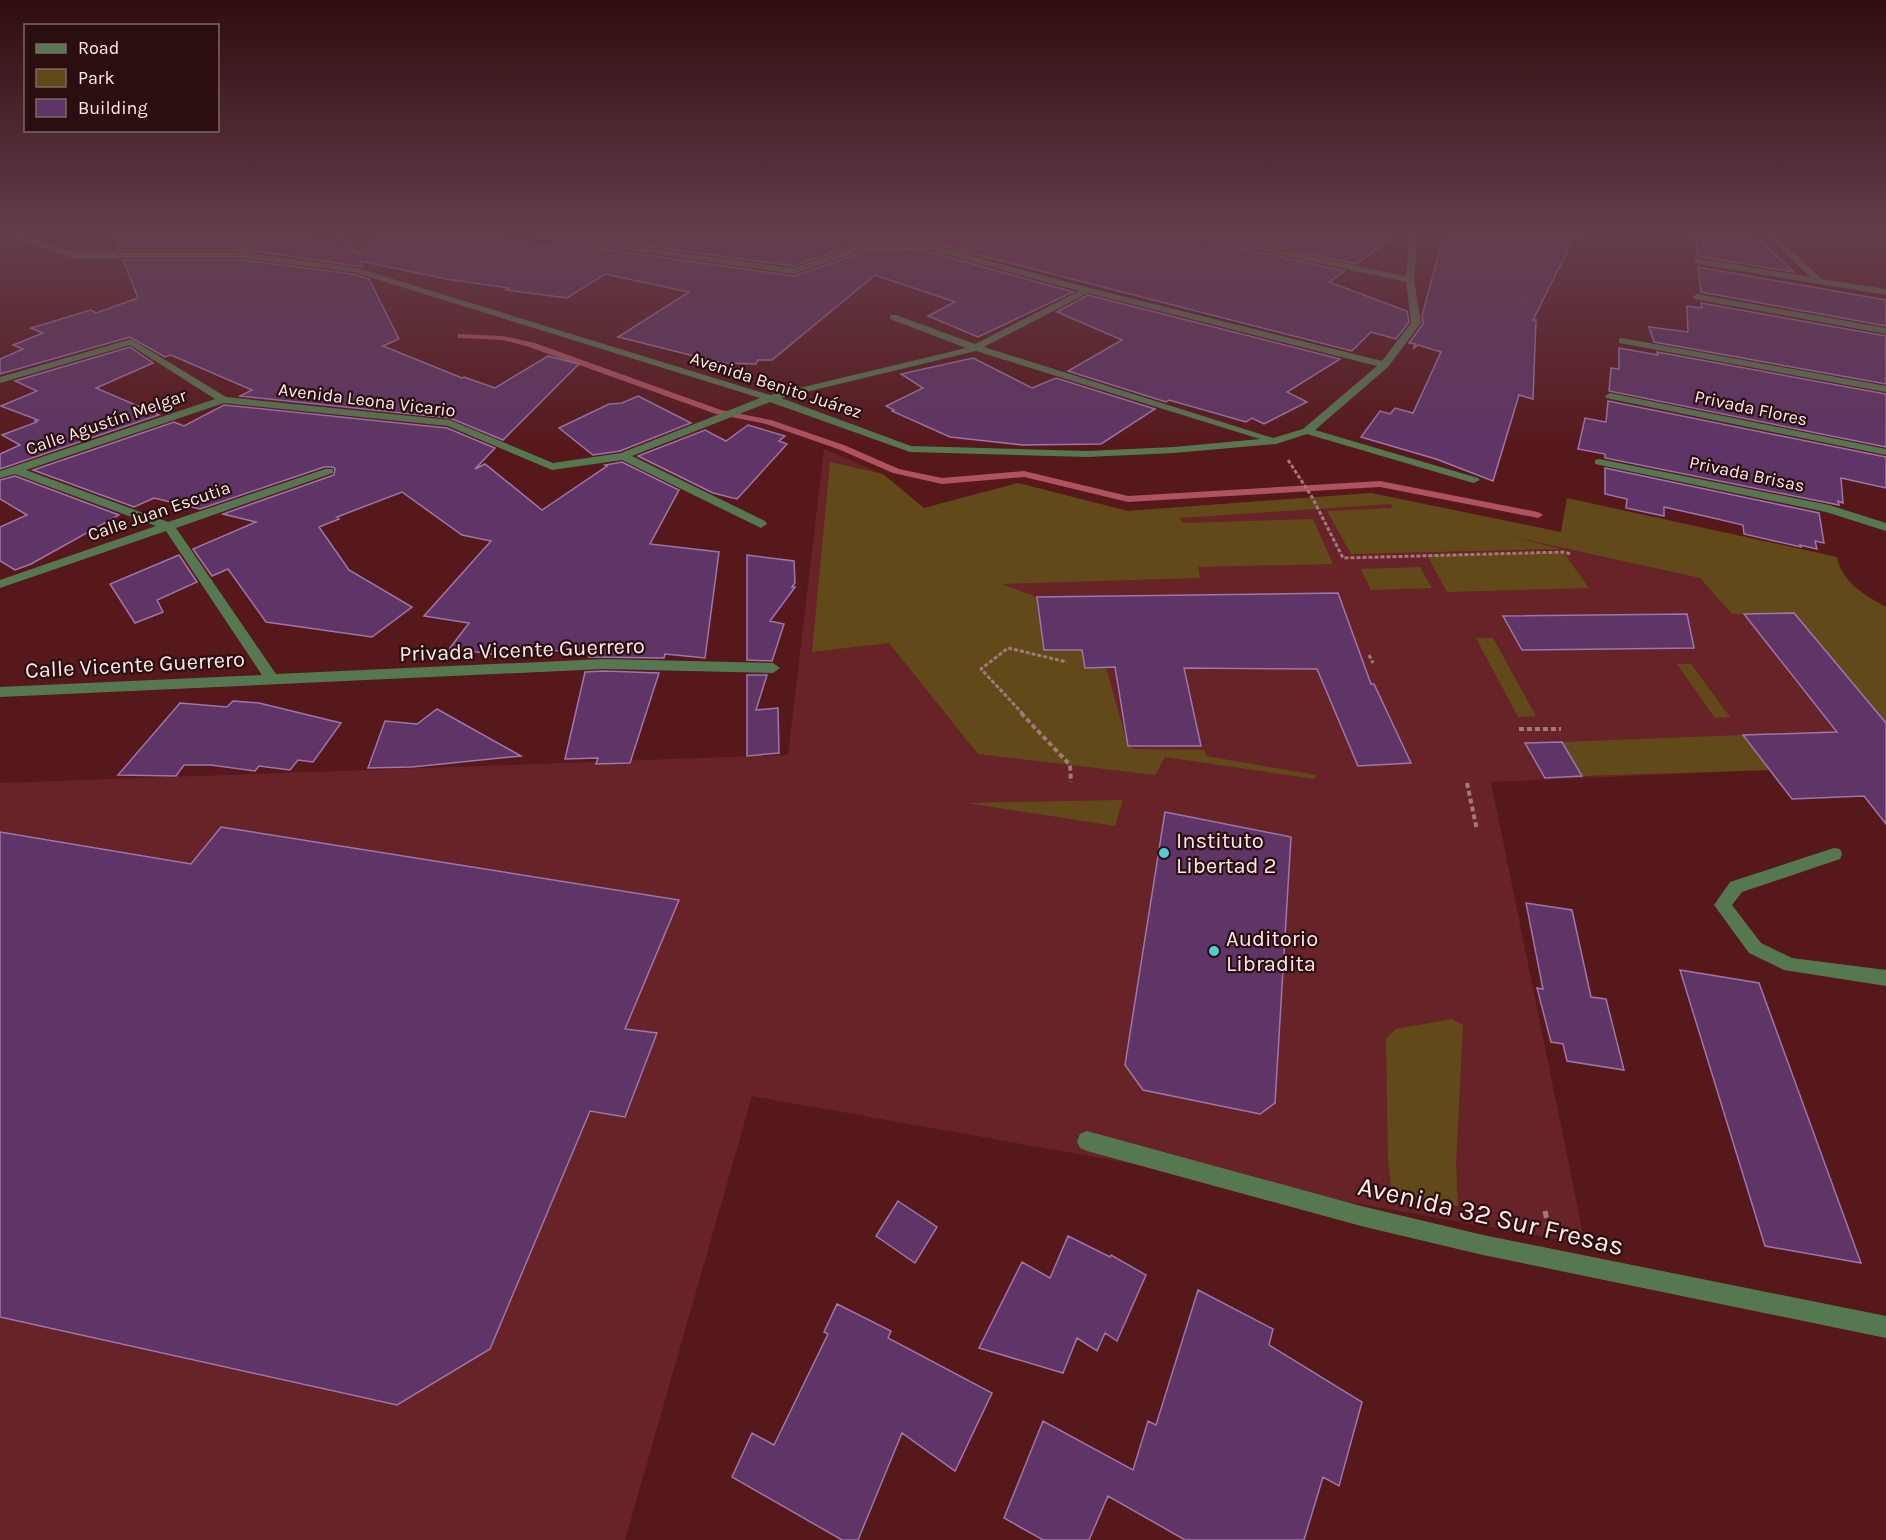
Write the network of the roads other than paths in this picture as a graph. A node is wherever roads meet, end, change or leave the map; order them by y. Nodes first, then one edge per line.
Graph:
1 (467, 305) edge
2 (1058, 305) edge
3 (1145, 305) edge
4 (1413, 305) edge
5 (1741, 305) edge
6 (893, 317) dead end
7 (1886, 331) edge
8 (1622, 341) dead end
9 (976, 348) junction
10 (1384, 365) junction
11 (0, 380) edge
12 (1886, 389) edge
13 (1610, 396) dead end
14 (770, 398) junction
15 (223, 400) junction
16 (1306, 431) junction
17 (1276, 441) junction
18 (1886, 452) edge
19 (623, 456) junction
20 (1599, 462) dead end
21 (15, 470) junction
22 (329, 471) dead end
23 (0, 475) edge
24 (1474, 480) dead end
25 (761, 524) dead end
26 (169, 526) junction
27 (1886, 527) edge
28 (0, 584) edge
29 (773, 668) dead end
30 (272, 679) junction
31 (0, 692) edge
32 (1834, 854) dead end
33 (1886, 978) edge
34 (1087, 1142) dead end
35 (1886, 1328) edge

1 - 14 street, Avenida Benito Juárez
2 - 9 street, Avenida Leona Vicario
3 - 10 street
4 - 10 street, Avenida Benito Juárez
5 - 7 street
6 - 9 street
8 - 12 street
9 - 14 street, Avenida Leona Vicario
9 - 17 street
10 - 16 street, Avenida Benito Juárez
11 - 15 street, Avenida Leona Vicario
13 - 18 street, Privada Flores
14 - 17 street, Avenida Benito Juárez
14 - 19 street, Avenida Leona Vicario
15 - 19 street, Avenida Leona Vicario
15 - 21 street, Calle Agustín Melgar
16 - 17 street, Avenida Benito Juárez
16 - 24 street
19 - 25 street
20 - 27 street, Privada Brisas
21 - 23 street, Calle Agustín Melgar
21 - 26 street
22 - 26 street, Calle Juan Escutia
26 - 28 street, Calle Juan Escutia
26 - 30 street
29 - 30 street, Privada Vicente Guerrero
30 - 31 street, Calle Vicente Guerrero
32 - 33 street
34 - 35 street, Avenida 32 Sur Fresas

